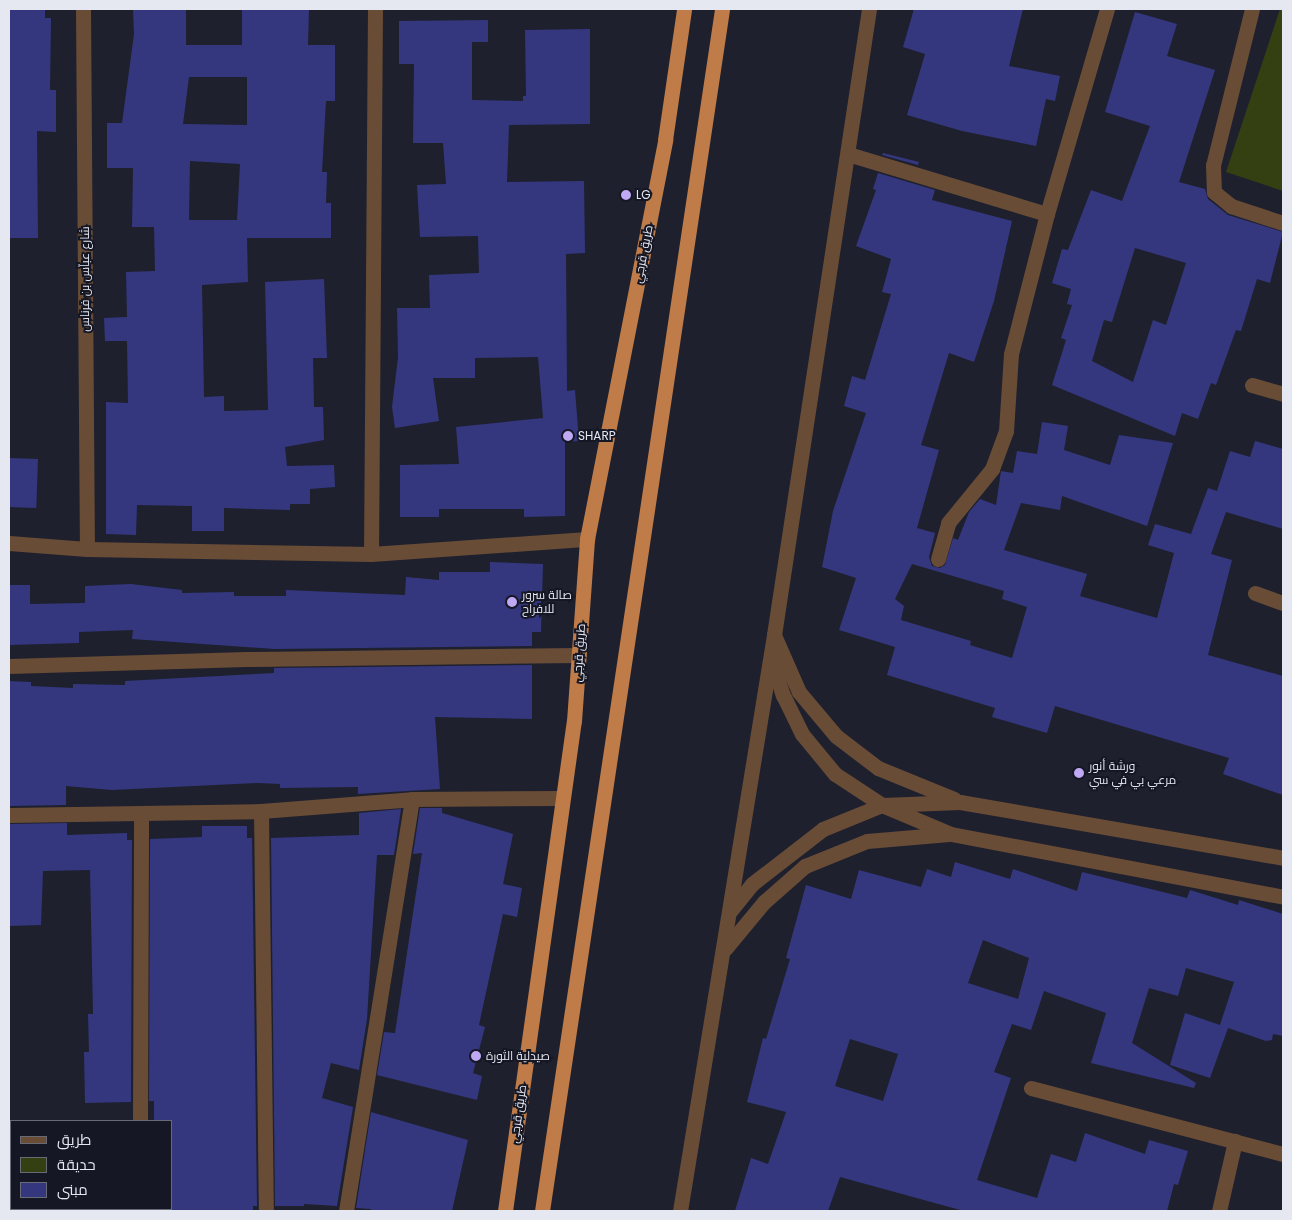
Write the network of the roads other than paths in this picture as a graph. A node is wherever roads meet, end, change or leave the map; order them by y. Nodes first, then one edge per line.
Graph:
1 (83, 9) edge
2 (375, 9) edge
3 (684, 9) edge
4 (722, 9) edge
5 (870, 9) edge
6 (1107, 9) edge
7 (1252, 9) edge
8 (848, 154) junction
9 (1047, 214) junction
10 (1283, 223) edge
11 (1252, 385) dead end
12 (1283, 394) edge
13 (587, 539) junction
14 (9, 543) edge
15 (87, 549) junction
16 (371, 554) junction
17 (938, 558) dead end
18 (1255, 593) dead end
19 (1283, 603) edge
20 (774, 635) junction
21 (578, 655) junction
22 (771, 656) junction
23 (9, 666) edge
24 (562, 798) junction
25 (412, 799) junction
26 (960, 802) junction
27 (882, 805) junction
28 (261, 811) junction
29 (141, 813) junction
30 (9, 815) edge
31 (952, 834) junction
32 (1283, 858) edge
33 (1283, 897) edge
34 (730, 912) junction
35 (724, 950) junction
36 (1031, 1088) dead end
37 (140, 1120) edge
38 (1235, 1141) junction
39 (1283, 1154) edge
40 (266, 1211) edge
41 (346, 1211) edge
42 (504, 1211) edge
43 (542, 1211) edge
44 (680, 1211) edge
45 (1219, 1211) edge

1 - 15 street, شارع عباّس بن فرناس
2 - 16 street
3 - 13 highway, طريق قرجي
4 - 43 highway
5 - 8 street
6 - 9 street
7 - 10 street
8 - 9 street
8 - 20 street
9 - 17 street
11 - 12 street
13 - 16 street
13 - 21 highway, طريق قرجي
14 - 15 street
15 - 16 street
18 - 19 street
20 - 22 street
20 - 26 street
21 - 23 street
21 - 24 highway, طريق قرجي
22 - 27 street
22 - 34 street
24 - 25 street
24 - 42 highway, طريق قرجي
25 - 28 street
25 - 41 street
26 - 27 street
26 - 32 street
27 - 31 street
27 - 34 street
28 - 29 street
28 - 40 street
29 - 30 street
29 - 37 street
31 - 33 street
31 - 35 street
34 - 35 street
35 - 44 street
36 - 38 street
38 - 39 street
38 - 45 street

